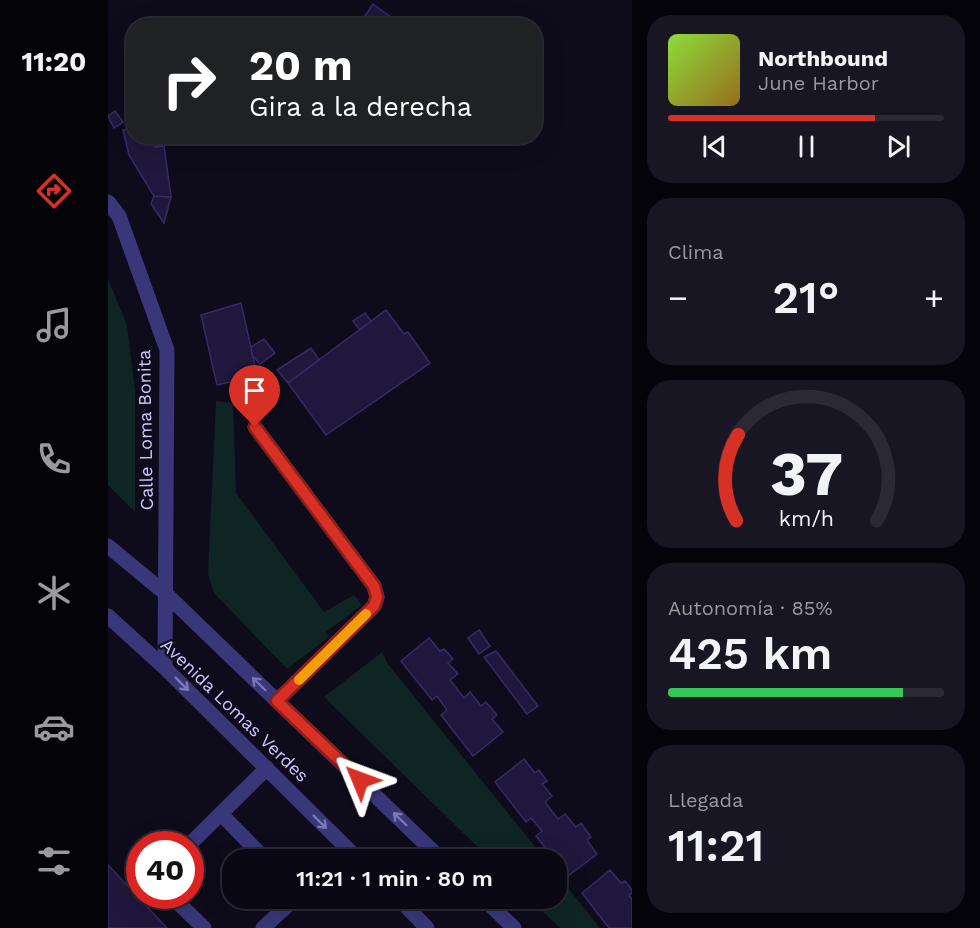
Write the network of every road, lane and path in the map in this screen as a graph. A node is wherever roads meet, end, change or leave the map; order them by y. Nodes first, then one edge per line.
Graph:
1 (108, 202) edge
2 (255, 427) dead end
3 (108, 546) edge
4 (166, 594) junction
5 (108, 616) edge
6 (165, 668) junction
7 (277, 701) junction
8 (267, 768) junction
9 (221, 814) junction
10 (203, 831) edge
11 (255, 849) edge
12 (347, 849) edge
13 (431, 849) edge
14 (184, 909) edge
15 (284, 909) edge
16 (409, 909) edge
17 (494, 909) edge
18 (204, 928) edge
19 (263, 928) edge
20 (428, 928) edge
21 (514, 928) edge

1 - 4 street, Calle Loma Bonita
2 - 7 street
3 - 4 street, Avenida Lomas Verdes
4 - 6 street, Calle Loma Bonita
7 -> 4 street, Avenida Lomas Verdes
5 - 6 street, Avenida Lomas Verdes
6 -> 8 street, Avenida Lomas Verdes
13 -> 7 street, Avenida Lomas Verdes
8 - 9 street
8 -> 12 street, Avenida Lomas Verdes
9 - 10 street
9 - 11 street
14 - 18 street
15 - 19 street
16 - 20 street
17 - 21 street

